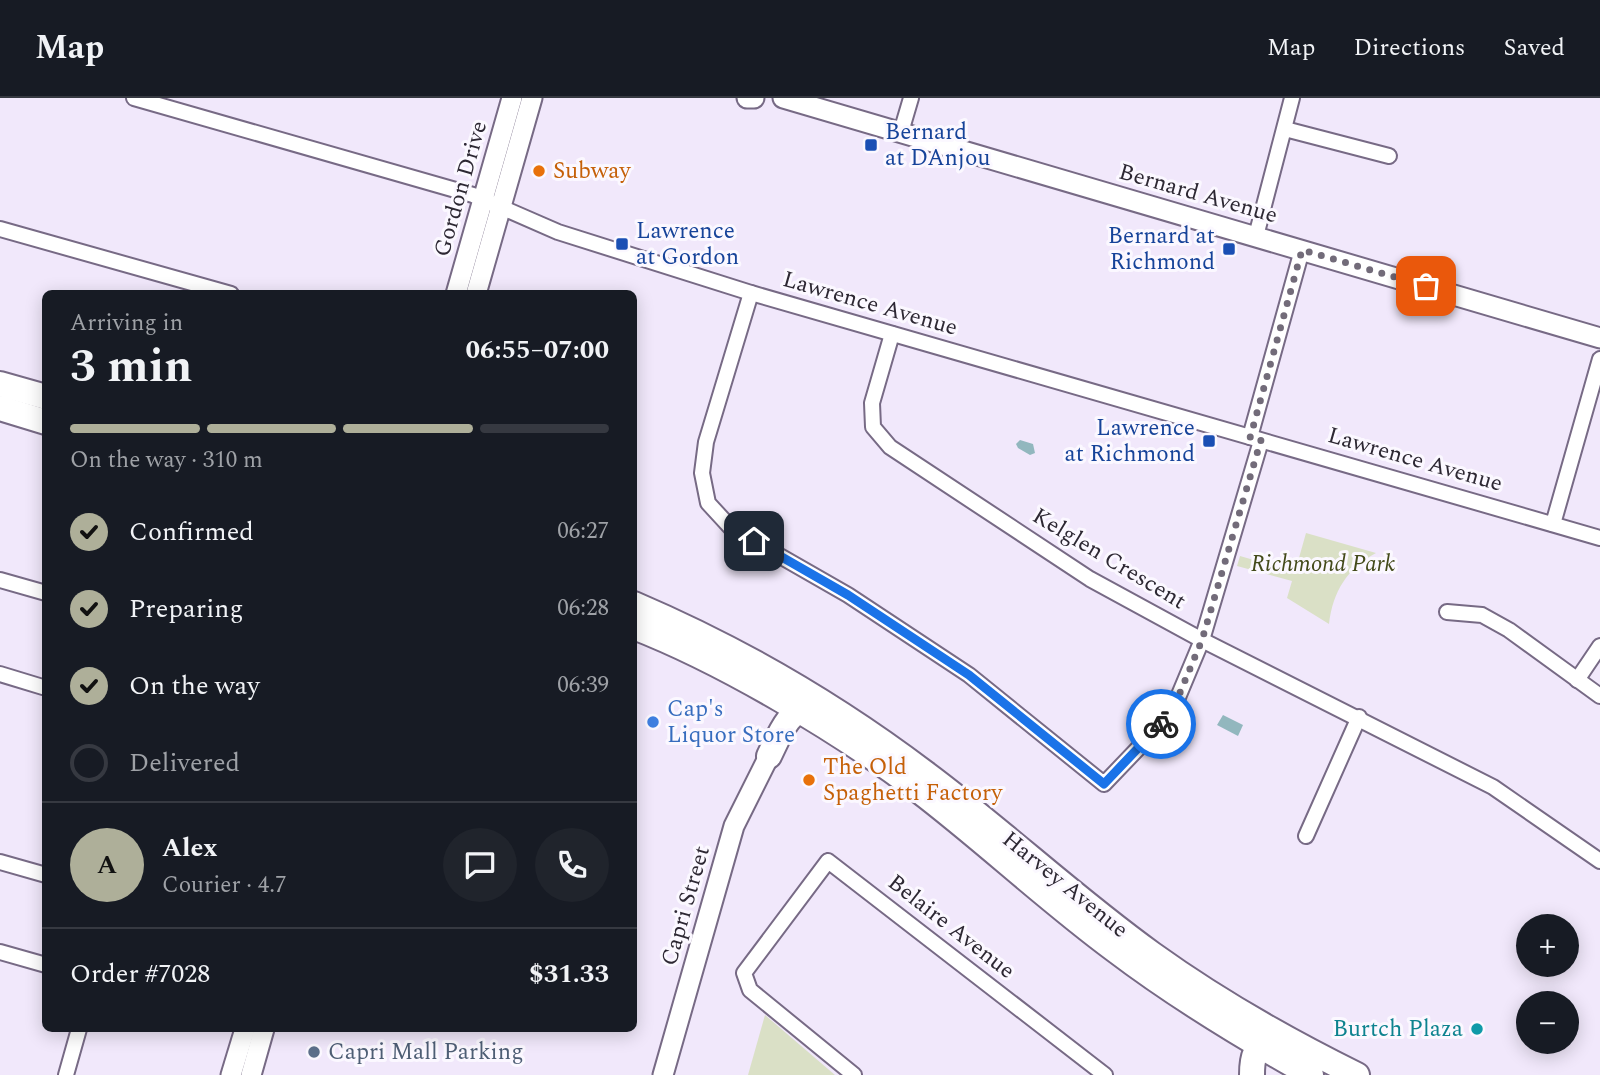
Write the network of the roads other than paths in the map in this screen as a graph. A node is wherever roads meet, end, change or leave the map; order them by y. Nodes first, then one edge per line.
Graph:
1 (134, 98) edge
2 (512, 98) edge
3 (532, 98) edge
4 (747, 98) edge
5 (754, 98) edge
6 (783, 98) edge
7 (911, 98) edge
8 (1289, 99) edge
9 (1284, 129) junction
10 (901, 132) junction
11 (1389, 156) dead end
12 (492, 202) junction
13 (0, 229) edge
14 (1256, 236) junction
15 (1302, 250) junction
16 (217, 290) edge
17 (458, 290) edge
18 (477, 290) edge
19 (751, 293) junction
20 (892, 334) junction
21 (1600, 338) edge
22 (1600, 359) edge
23 (0, 384) edge
24 (42, 396) edge
25 (0, 408) edge
26 (42, 421) edge
27 (1255, 439) junction
28 (1553, 524) junction
29 (1600, 538) edge
30 (0, 580) edge
31 (42, 592) edge
32 (637, 605) edge
33 (1447, 612) dead end
34 (637, 628) edge
35 (1202, 640) junction
36 (1600, 646) edge
37 (0, 674) edge
38 (1577, 680) junction
39 (751, 685) junction
40 (42, 687) edge
41 (1600, 696) edge
42 (827, 706) junction
43 (797, 711) junction
44 (1359, 717) junction
45 (840, 739) junction
46 (769, 756) junction
47 (1306, 836) dead end
48 (1600, 861) edge
49 (0, 862) edge
50 (42, 874) edge
51 (0, 952) edge
52 (42, 964) edge
53 (78, 1032) edge
54 (244, 1032) edge
55 (263, 1032) edge
56 (1287, 1038) junction
57 (1259, 1046) junction
58 (66, 1075) edge
59 (231, 1075) edge
60 (251, 1075) edge
61 (663, 1075) edge
62 (854, 1075) edge
63 (1105, 1075) edge
64 (1252, 1075) edge
65 (1273, 1075) edge
66 (1309, 1075) edge
67 (1357, 1075) edge

1 - 12 street, Lawrence Avenue
2 - 12 street, Gordon Drive
3 - 12 street, Gordon Drive
4 - 5 street
6 - 10 street, Bernard Avenue
7 - 10 street
8 - 9 street
9 - 11 street
9 - 14 street
10 - 14 street, Bernard Avenue
12 - 17 street, Gordon Drive
12 - 18 street, Gordon Drive
12 - 19 street, Lawrence Avenue
13 - 16 street
14 - 15 street, Bernard Avenue
15 - 21 street, Bernard Avenue
15 - 27 street
19 - 20 street, Lawrence Avenue
19 - 35 street
20 - 27 street, Lawrence Avenue
20 - 35 street, Kelglen Crescent
22 - 28 street
23 - 24 highway
25 - 26 highway
27 - 28 street, Lawrence Avenue
27 - 35 street
28 - 29 street, Lawrence Avenue
30 - 31 street
32 - 42 highway, Harvey Avenue
33 - 38 street
34 - 39 highway, Harvey Avenue
35 - 44 street, Kelglen Crescent
36 - 38 street
37 - 40 street
38 - 41 street
39 - 43 highway, Harvey Avenue
39 - 46 highway
42 - 43 highway
42 - 56 highway, Harvey Avenue
43 - 45 highway, Harvey Avenue
43 - 46 highway
44 - 47 street
44 - 48 street, Kelglen Crescent
45 - 46 highway
45 - 57 highway, Harvey Avenue
46 - 61 street, Capri Street
49 - 50 street
51 - 52 street
53 - 58 street
54 - 59 street
55 - 60 street
56 - 57 highway
56 - 67 highway, Harvey Avenue
57 - 64 highway
57 - 66 highway, Harvey Avenue
62 - 63 street, Belaire Avenue
65 - 66 highway

